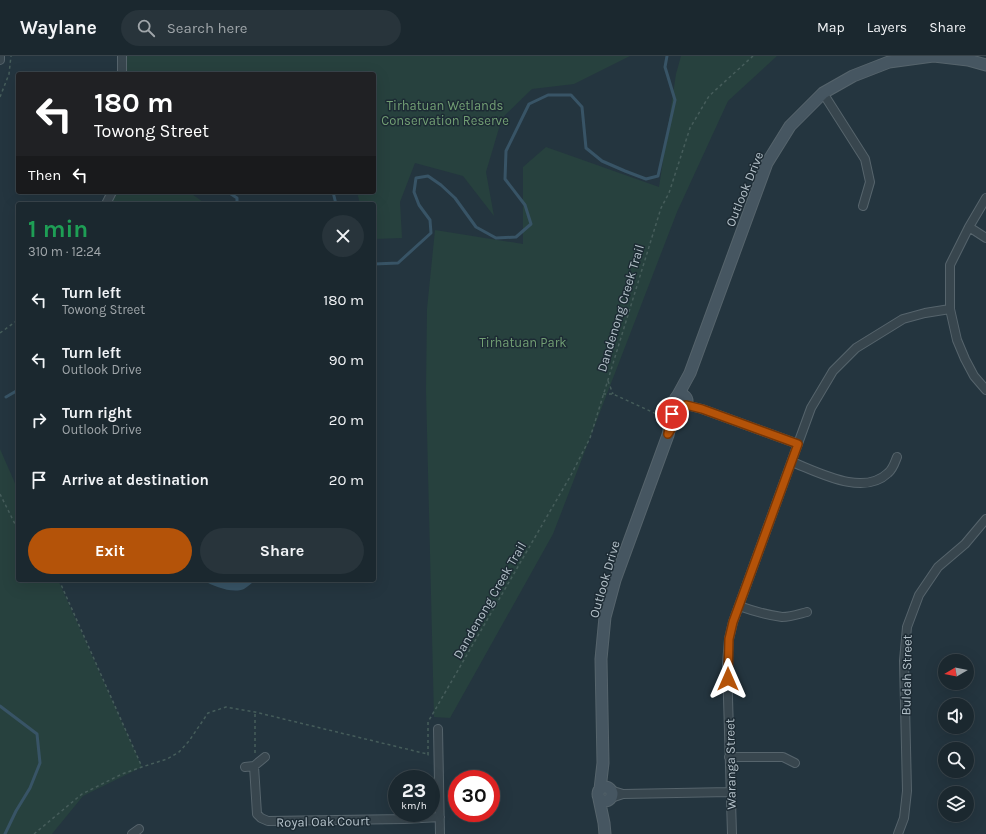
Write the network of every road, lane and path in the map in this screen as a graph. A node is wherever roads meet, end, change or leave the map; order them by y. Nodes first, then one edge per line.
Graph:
1 (0, 56) edge
2 (11, 56) edge
3 (122, 56) edge
4 (753, 56) edge
5 (933, 56) edge
6 (0, 60) edge
7 (986, 65) edge
8 (122, 72) edge
9 (823, 93) junction
10 (0, 97) edge
11 (986, 198) edge
12 (863, 206) dead end
13 (969, 227) junction
14 (986, 238) edge
15 (950, 310) junction
16 (16, 321) edge
17 (0, 333) edge
18 (608, 380) junction
19 (986, 390) edge
20 (604, 394) junction
21 (613, 394) junction
22 (683, 401) junction
23 (661, 416) dead end
24 (798, 444) junction
25 (897, 457) dead end
26 (792, 462) junction
27 (0, 494) edge
28 (986, 519) edge
29 (16, 526) edge
30 (60, 582) edge
31 (739, 606) junction
32 (807, 612) dead end
33 (255, 712) junction
34 (438, 729) dead end
35 (265, 757) dead end
36 (729, 757) junction
37 (253, 762) junction
38 (795, 763) dead end
39 (245, 766) dead end
40 (142, 767) junction
41 (439, 770) edge
42 (730, 792) junction
43 (606, 794) junction
44 (388, 819) edge
45 (440, 822) edge
46 (604, 828) edge
47 (34, 834) edge
48 (440, 834) edge
49 (732, 834) edge
50 (898, 834) edge

1 - 6 street
2 - 10 path
3 - 8 street
4 - 18 path, Dandenong Creek Trail
5 - 7 street, Outlook Drive
5 - 9 street, Outlook Drive
9 - 12 street
9 - 22 street, Outlook Drive
11 - 13 street
13 - 14 street
13 - 15 street
15 - 19 street
15 - 24 street, Waranga Street
16 - 17 path
18 - 20 path, Dandenong Creek Trail
18 - 21 path
20 - 21 path
20 - 33 path, Dandenong Creek Trail
21 - 23 path
22 - 24 street
22 - 43 street, Outlook Drive
24 - 26 street, Waranga Street
25 - 26 street
26 - 31 street, Waranga Street
27 - 29 path
28 - 50 street, Buldah Street
30 - 40 path
31 - 32 street
31 - 36 street, Waranga Street
33 - 37 path
33 - 40 path, Dandenong Creek Trail
34 - 41 street
35 - 37 street
36 - 38 street
36 - 42 street, Waranga Street
37 - 39 street
37 - 44 street, Royal Oak Court
40 - 47 path, Dandenong Creek Trail
42 - 43 street
42 - 49 street, Waranga Street
43 - 46 street, Outlook Drive
45 - 48 street

